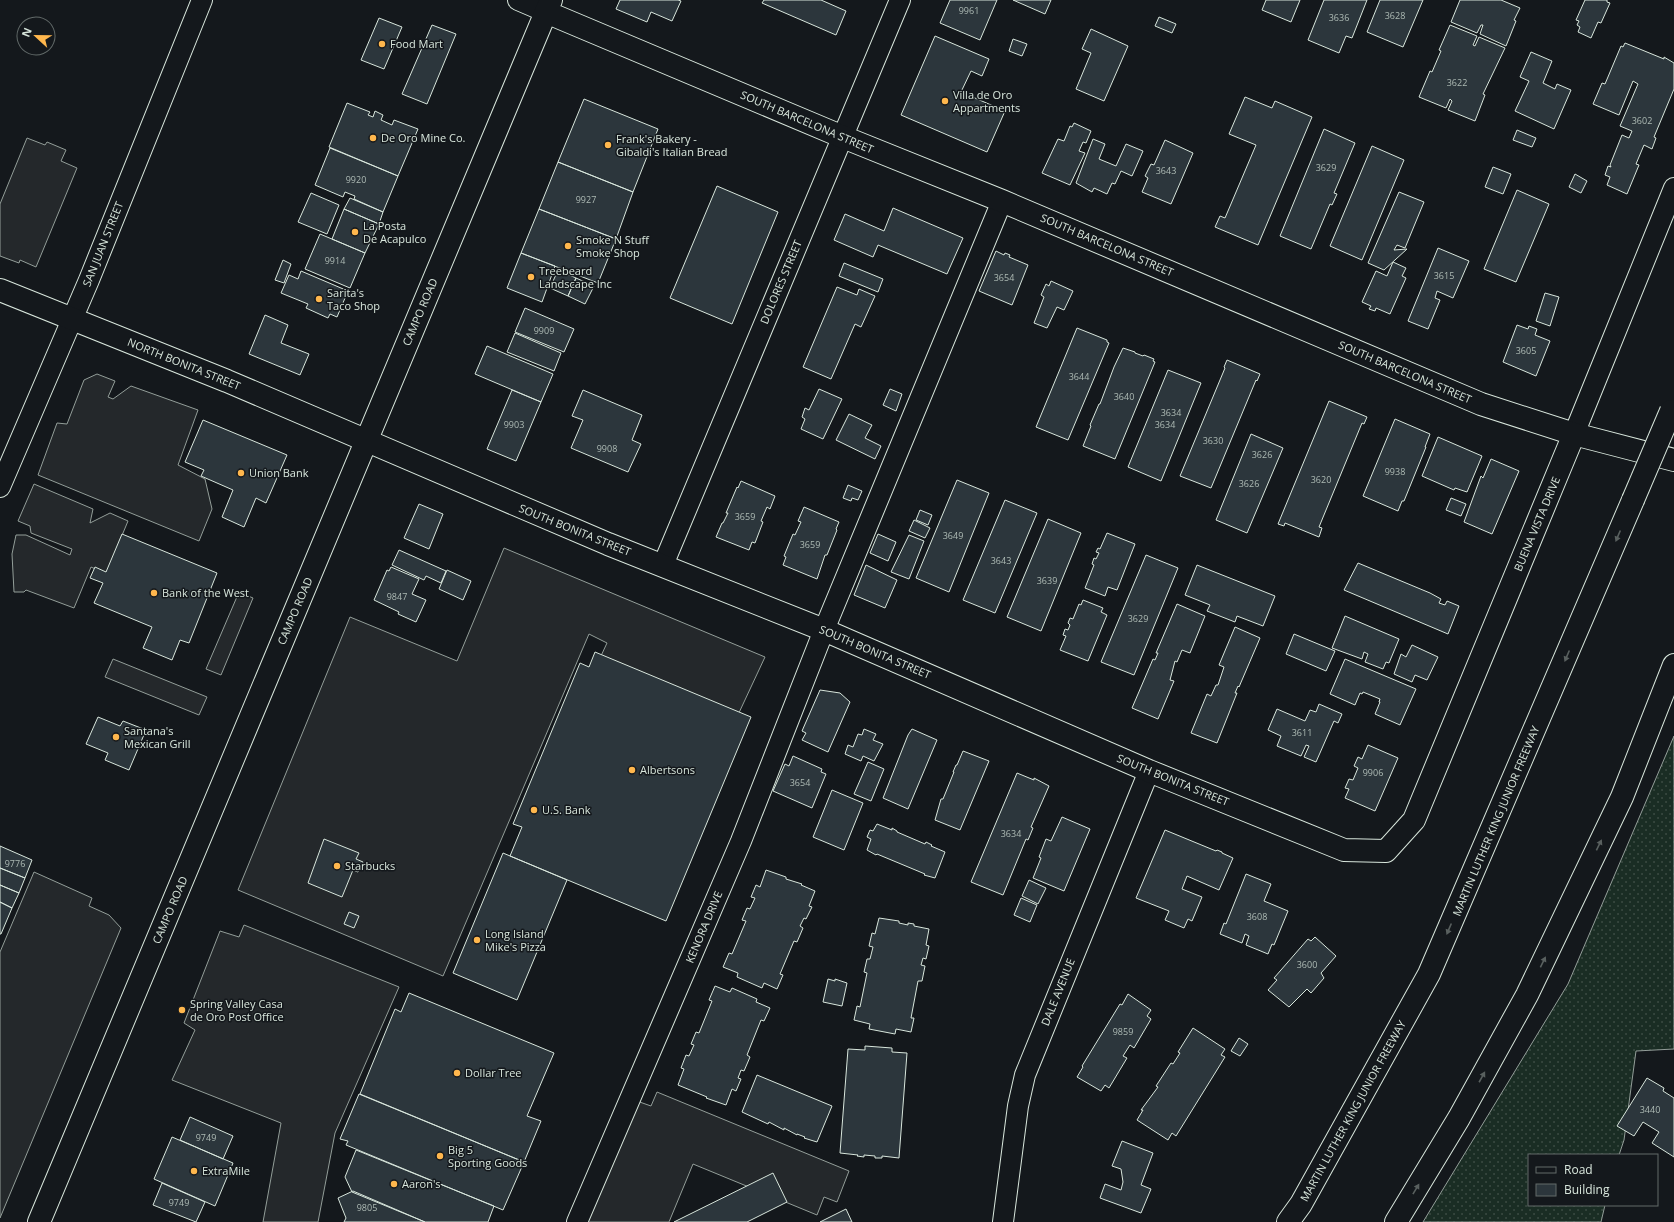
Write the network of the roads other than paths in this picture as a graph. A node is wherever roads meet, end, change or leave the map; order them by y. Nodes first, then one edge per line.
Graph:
1 (202, 0) edge
2 (518, 0) edge
3 (900, 0) edge
4 (549, 6) edge
5 (843, 138) junction
6 (1674, 188) edge
7 (1002, 201) junction
8 (0, 290) edge
9 (72, 318) junction
10 (1673, 407) edge
11 (1574, 434) junction
12 (366, 442) junction
13 (1674, 460) edge
14 (0, 486) edge
15 (663, 565) junction
16 (824, 630) junction
17 (1674, 665) edge
18 (1149, 771) junction
19 (1386, 851) joint
20 (39, 1222) edge
21 (577, 1222) edge
22 (1003, 1222) edge
23 (1288, 1222) edge
24 (1396, 1222) edge

1 - 9 street, SAN JUAN STREET
2 - 4 street
3 - 5 street, DOLORES STREET
4 - 5 main road, SOUTH BARCELONA STREET
4 - 12 main road, CAMPO ROAD
5 - 7 main road, SOUTH BARCELONA STREET
5 - 15 street, DOLORES STREET
6 - 11 street, BUENA VISTA DRIVE
7 - 11 main road, SOUTH BARCELONA STREET
7 - 16 street, KENORA DRIVE
8 - 9 main road, NORTH BONITA STREET
9 - 12 main road, NORTH BONITA STREET
9 - 14 street, SAN JUAN STREET
10 -> 23 main road, MARTIN LUTHER KING JUNIOR FREEWAY, bridge
11 - 13 main road, SOUTH BARCELONA STREET
11 - 19 main road, BUENA VISTA DRIVE
12 - 15 main road, SOUTH BONITA STREET
12 - 20 main road, CAMPO ROAD
15 - 16 main road, SOUTH BONITA STREET
16 - 18 main road, SOUTH BONITA STREET
16 - 21 street, KENORA DRIVE
24 -> 17 main road
18 - 19 main road, SOUTH BONITA STREET
18 - 22 street, DALE AVENUE

